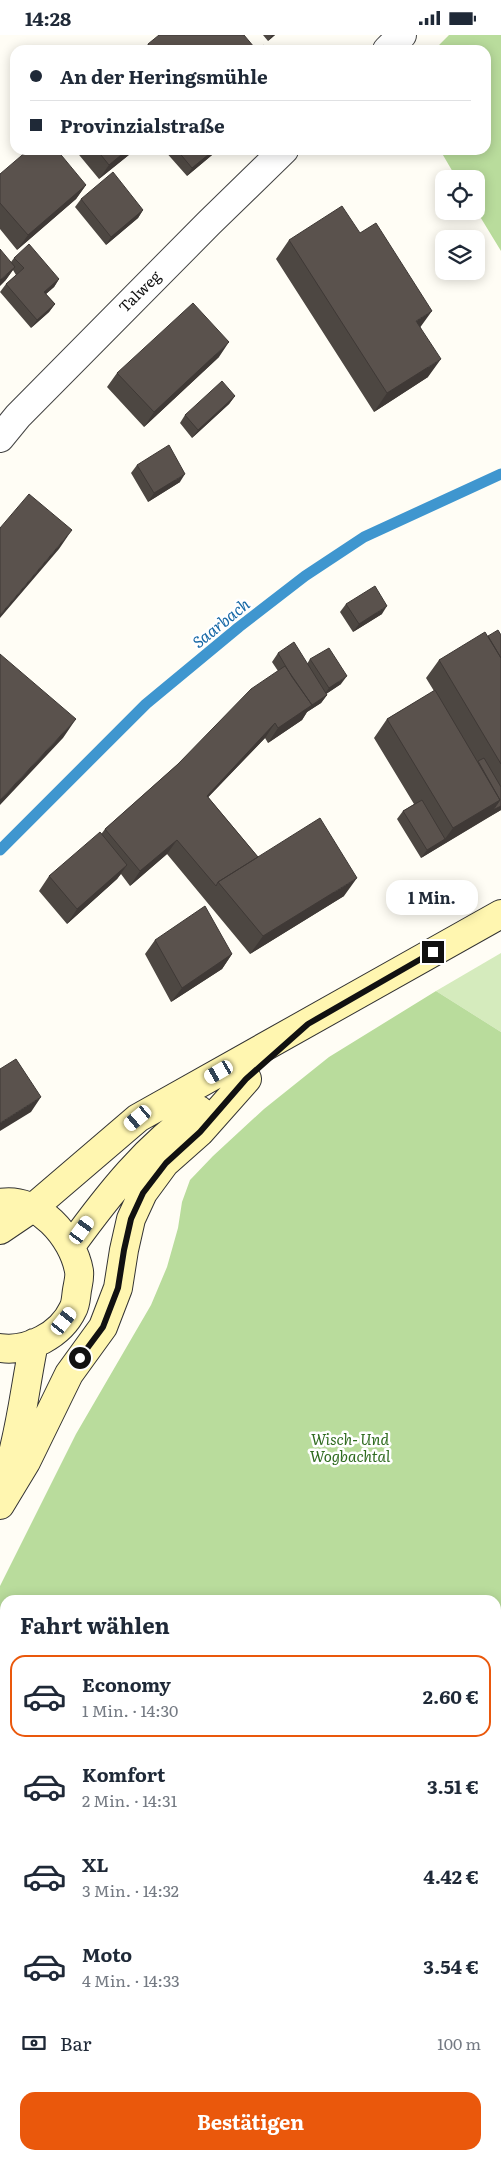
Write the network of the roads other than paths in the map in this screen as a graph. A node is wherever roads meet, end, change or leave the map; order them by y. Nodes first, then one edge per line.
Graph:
1 (402, 35) edge
2 (392, 45) edge
3 (279, 155) edge
4 (0, 438) edge
5 (501, 914) edge
6 (308, 1024) junction
7 (246, 1079) junction
8 (0, 1203) edge
9 (34, 1207) junction
10 (0, 1230) edge
11 (71, 1246) junction
12 (34, 1343) junction
13 (0, 1348) edge
14 (0, 1494) edge
15 (0, 1505) edge

1 - 2 street
3 - 4 street, Talweg
5 - 6 main road
6 - 7 main road
6 - 9 main road
7 - 11 main road
7 - 15 main road
8 - 9 main road
9 - 10 main road
9 - 11 main road
11 - 12 main road
12 - 13 main road
12 - 14 main road

